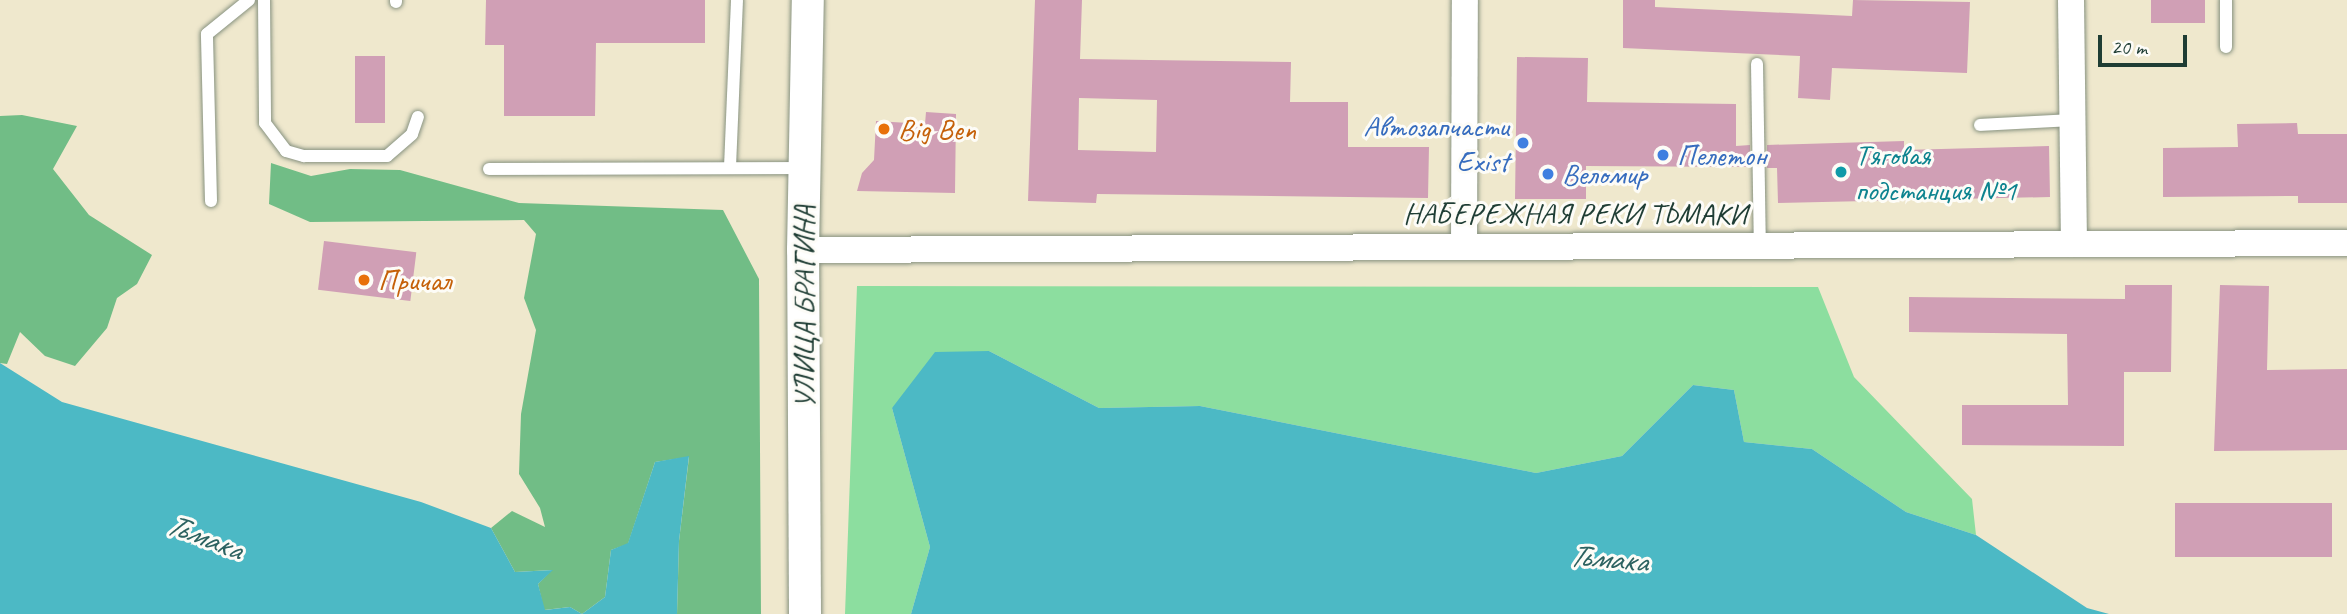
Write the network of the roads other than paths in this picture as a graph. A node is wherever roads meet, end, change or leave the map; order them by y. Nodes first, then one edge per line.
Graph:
1 (249, 0) edge
2 (264, 0) edge
3 (737, 0) edge
4 (808, 0) edge
5 (1465, 0) edge
6 (2071, 0) edge
7 (2226, 0) edge
8 (2226, 47) dead end
9 (1757, 64) dead end
10 (418, 117) dead end
11 (2071, 120) junction
12 (1980, 124) dead end
13 (730, 167) junction
14 (805, 168) junction
15 (489, 169) dead end
16 (211, 201) dead end
17 (2347, 243) edge
18 (2074, 244) junction
19 (1760, 246) junction
20 (1464, 247) junction
21 (803, 250) junction
22 (805, 614) edge

1 - 16 lane
2 - 10 lane
3 - 13 lane
4 - 14 street, УЛИЦА БРАГИНА
5 - 20 street
6 - 11 street
7 - 8 lane
9 - 19 lane
11 - 12 lane
11 - 18 street
13 - 14 lane
13 - 15 lane
14 - 21 street, УЛИЦА БРАГИНА
17 - 18 street, НАБЕРЕЖНАЯ РЕКИ ТЬМАКИ
18 - 19 street, НАБЕРЕЖНАЯ РЕКИ ТЬМАКИ
19 - 20 street, НАБЕРЕЖНАЯ РЕКИ ТЬМАКИ
20 - 21 street, НАБЕРЕЖНАЯ РЕКИ ТЬМАКИ
21 - 22 street, УЛИЦА БРАГИНА

